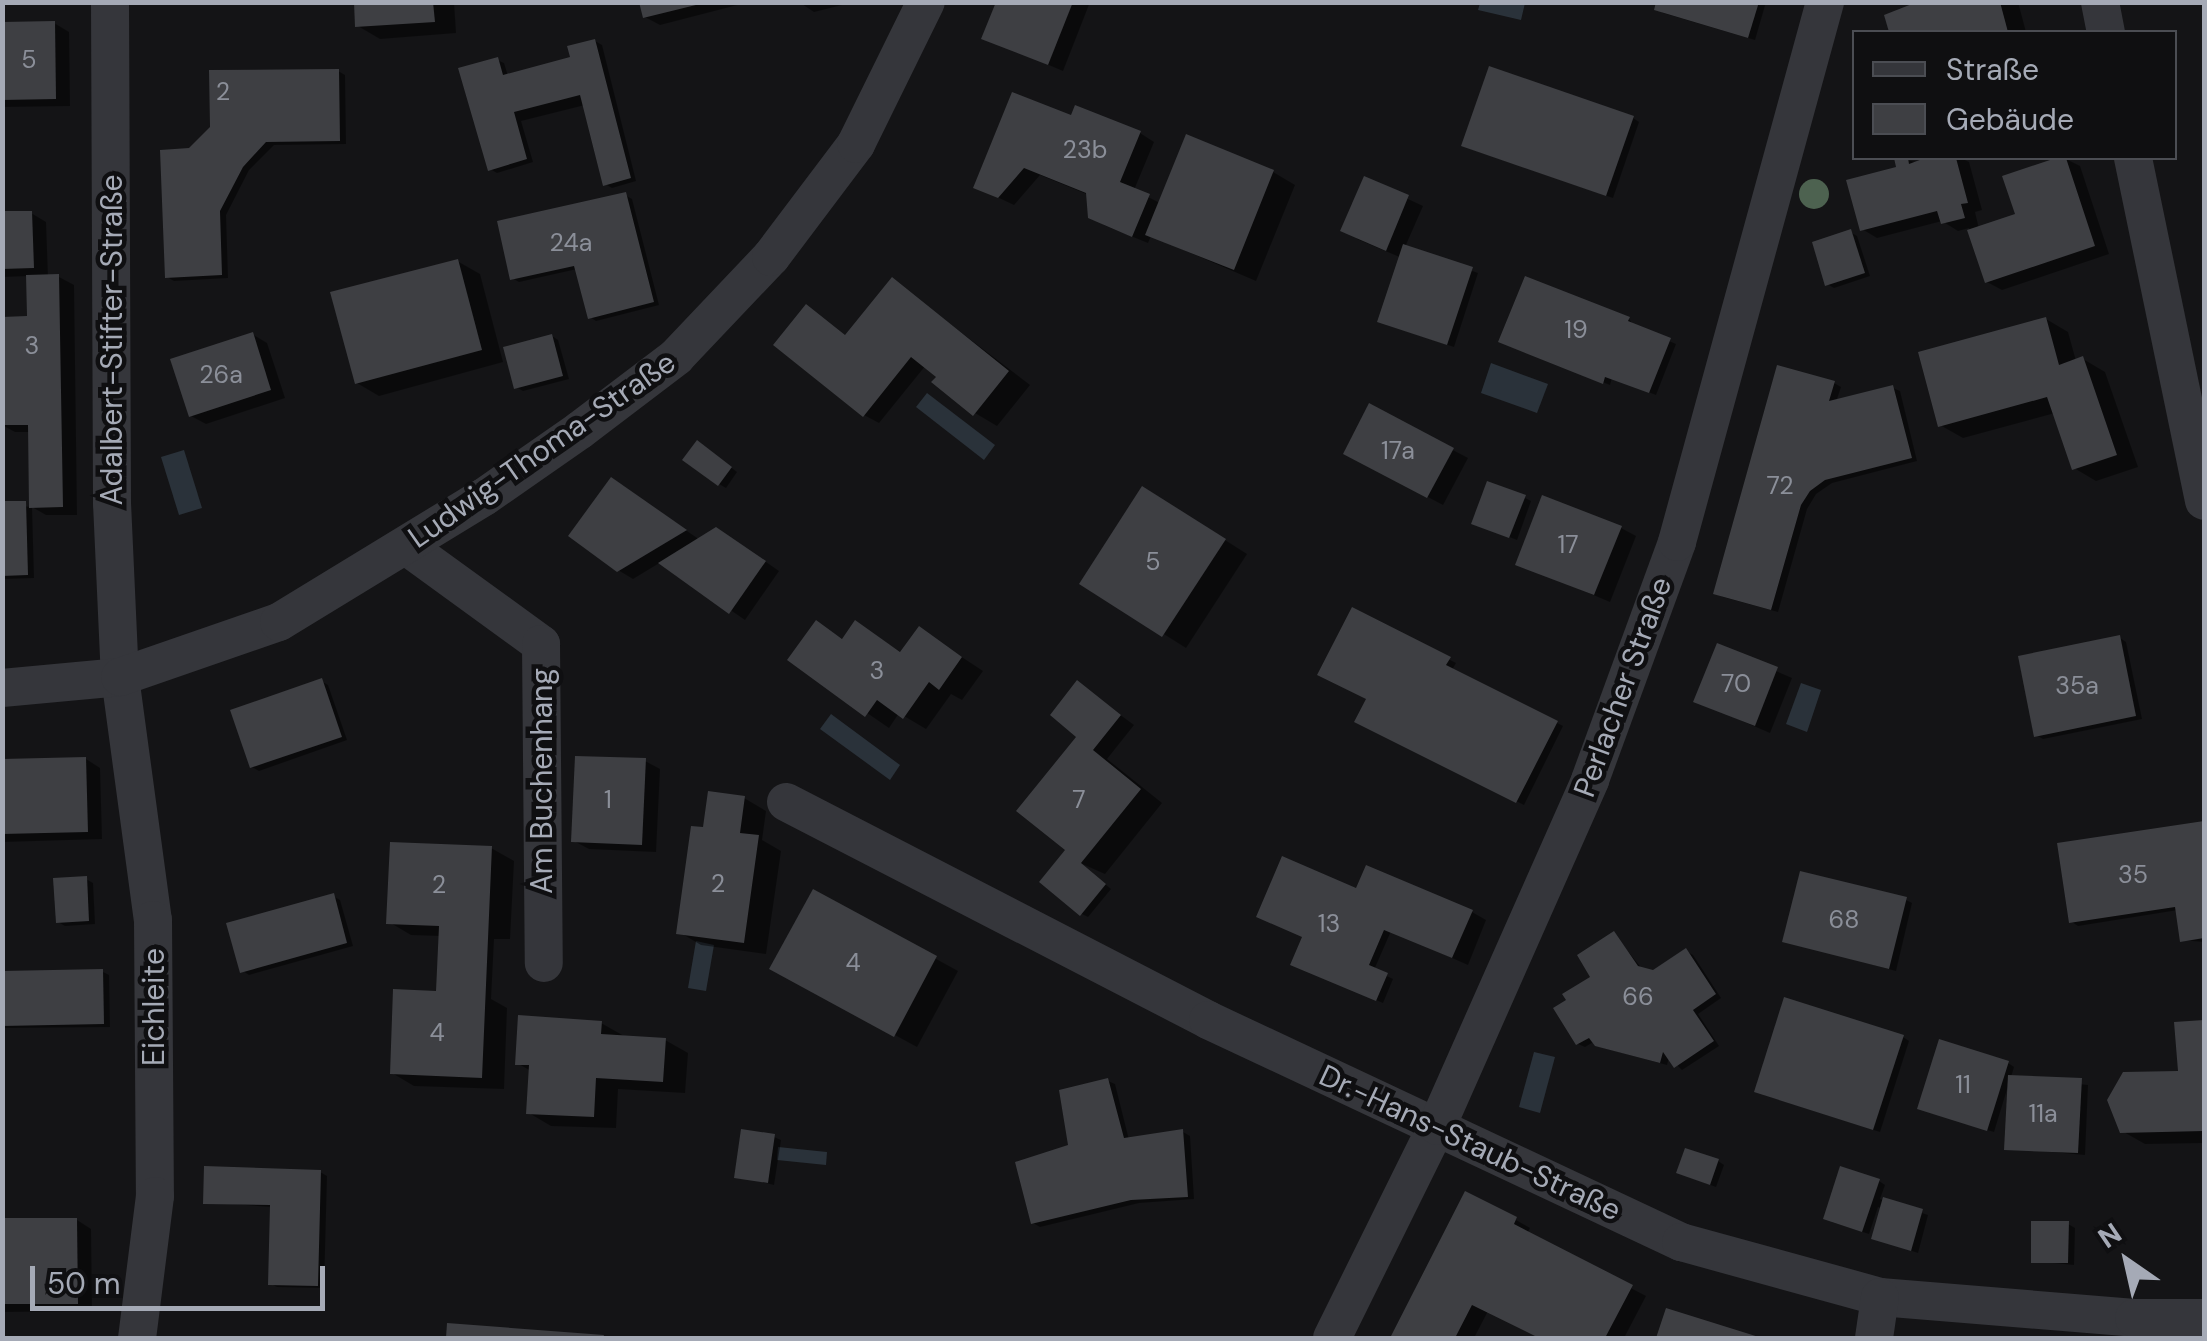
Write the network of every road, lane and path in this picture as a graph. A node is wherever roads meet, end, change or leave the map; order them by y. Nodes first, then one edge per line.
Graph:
1 (110, 2) edge
2 (926, 2) edge
3 (1825, 2) edge
4 (2100, 2) edge
5 (2106, 30) edge
6 (2133, 160) edge
7 (2204, 501) edge
8 (406, 546) junction
9 (120, 677) junction
10 (2, 688) edge
11 (786, 802) dead end
12 (544, 964) dead end
13 (1438, 1126) junction
14 (1880, 1296) junction
15 (2204, 1318) edge
16 (138, 1338) edge
17 (1332, 1338) edge
18 (1874, 1338) edge

1 - 9 street, Adalbert-Stifter-Straße
2 - 8 street, Ludwig-Thoma-Straße
3 - 13 street, Perlacher Straße
4 - 5 street
6 - 7 street
8 - 9 street, Ludwig-Thoma-Straße
8 - 12 street, Am Buchenhang
9 - 10 street, Ludwig-Thoma-Straße
9 - 16 street, Eichleite
11 - 13 street, Dr.-Hans-Staub-Straße
13 - 14 street, Dr.-Hans-Staub-Straße
13 - 17 street, Perlacher Straße
14 - 15 street, Dr.-Hans-Staub-Straße
14 - 18 street

